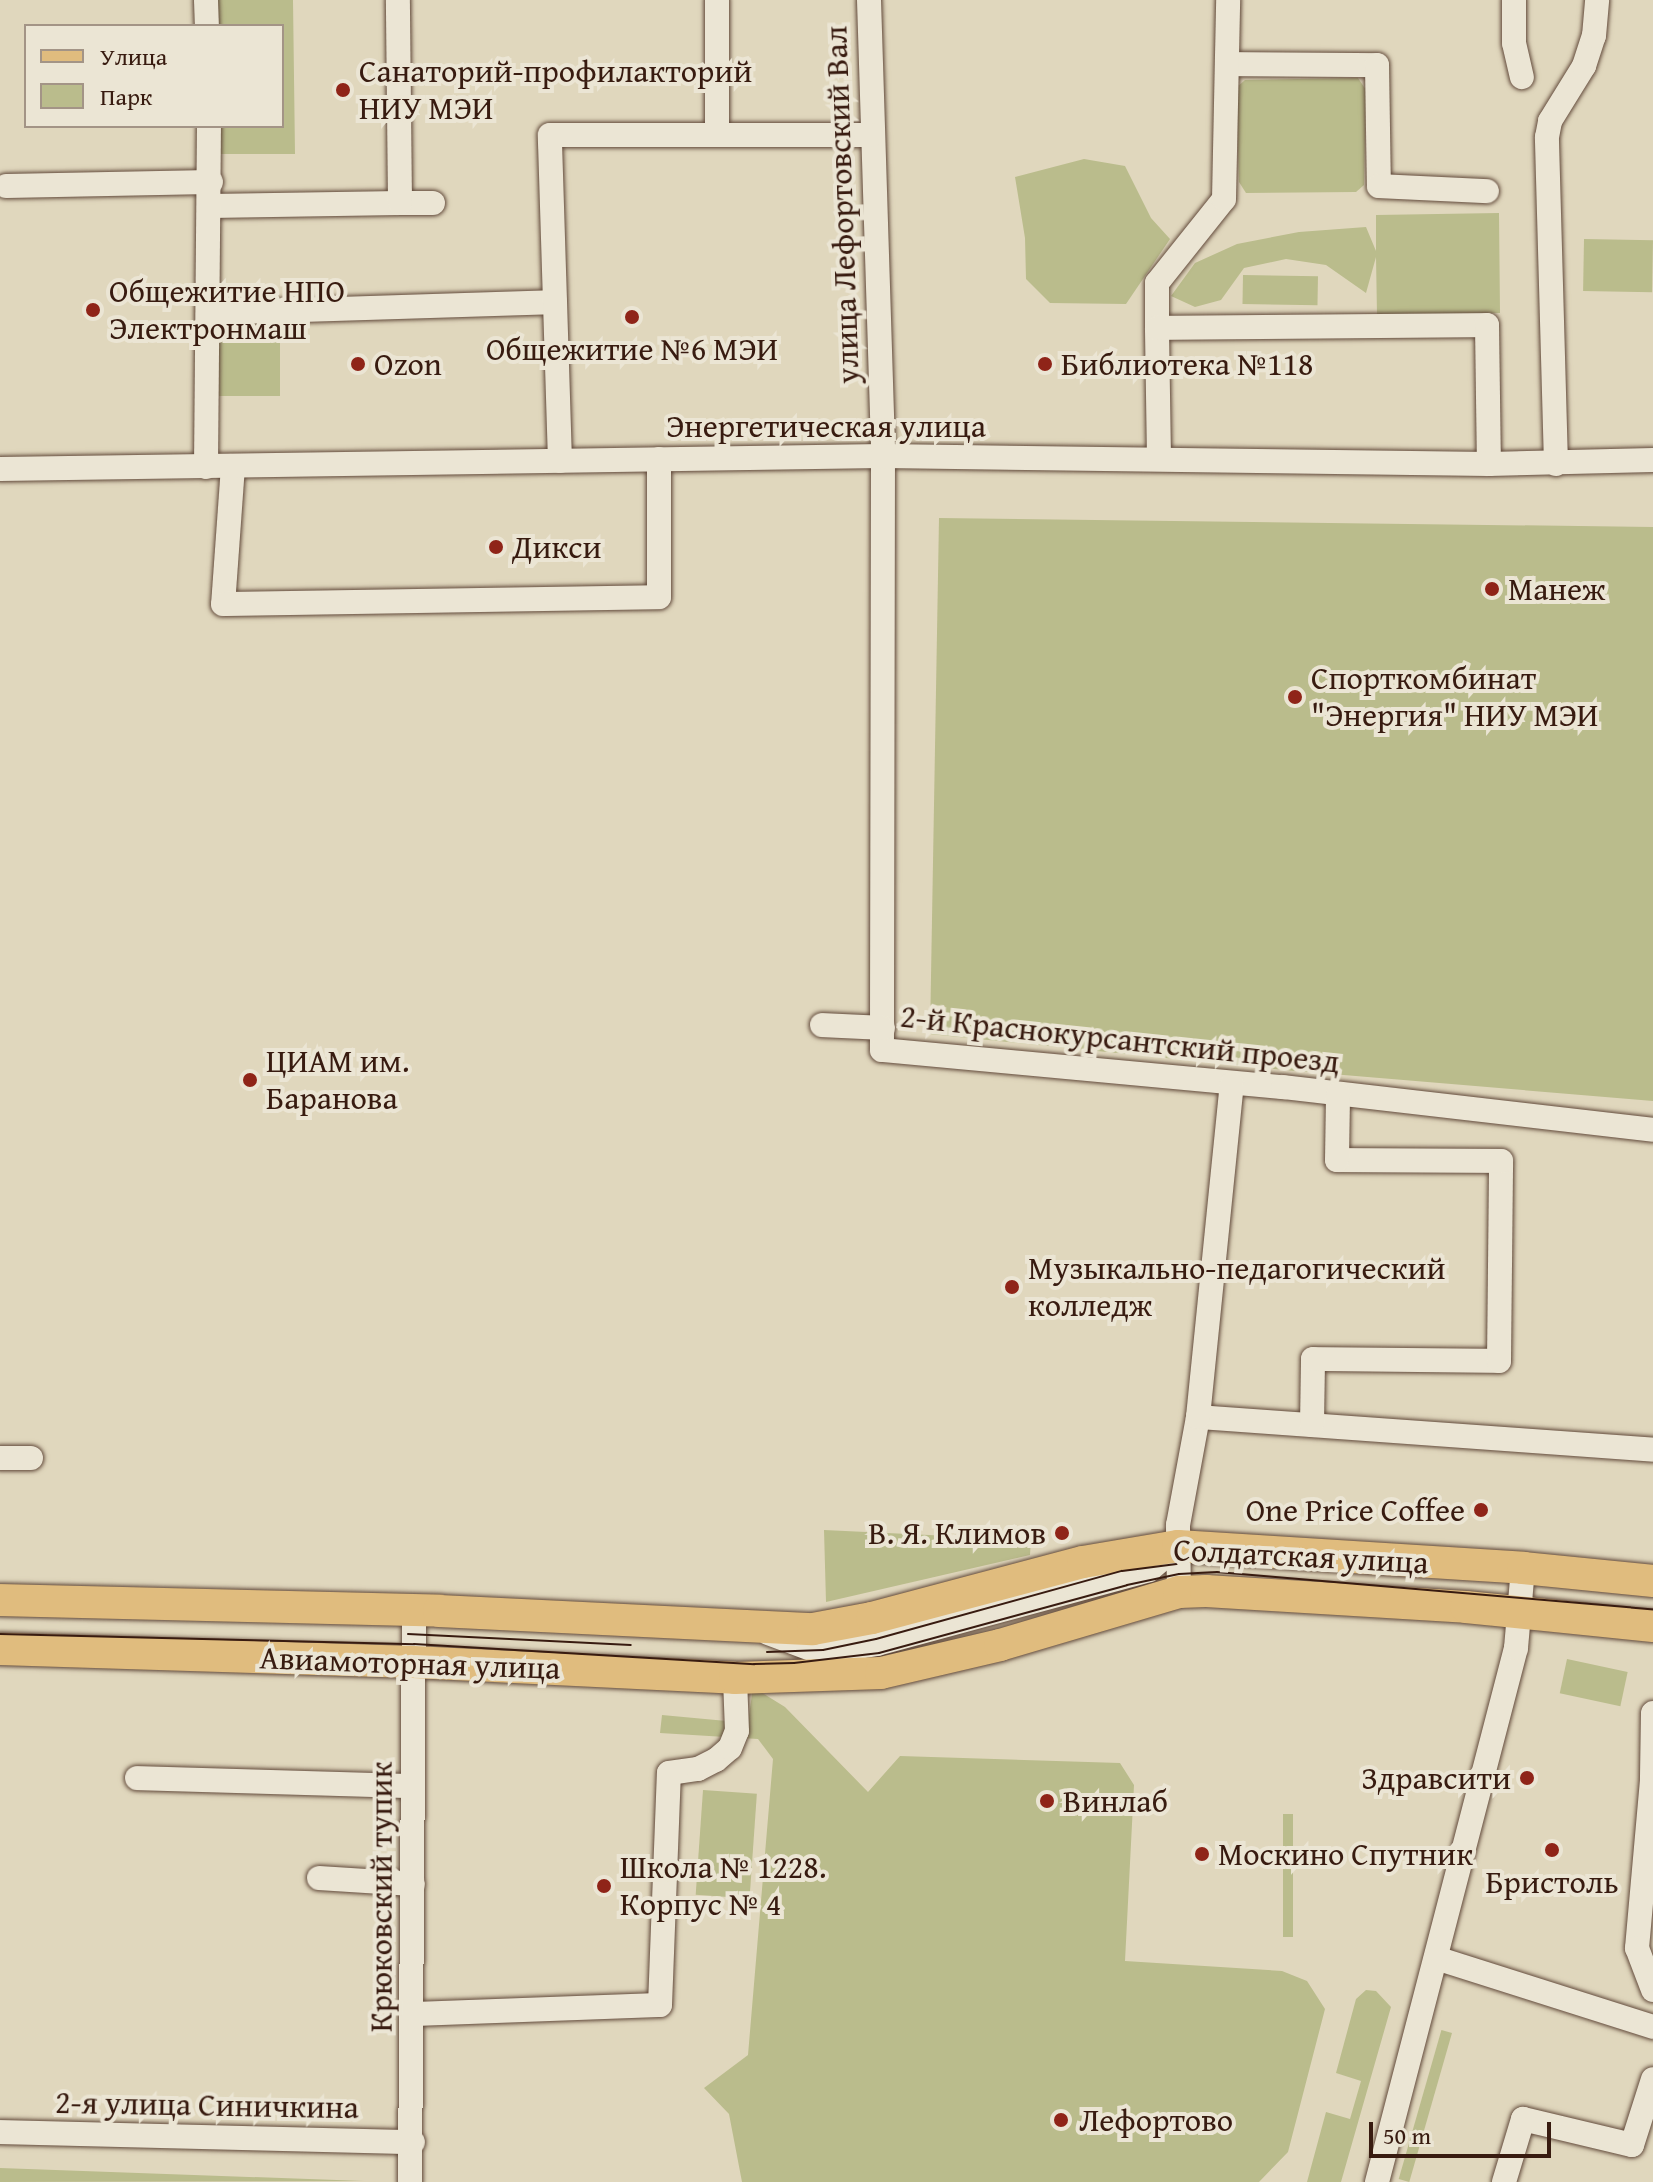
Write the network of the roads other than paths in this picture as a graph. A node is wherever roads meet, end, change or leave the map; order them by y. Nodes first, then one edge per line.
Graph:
1 (206, 0) edge
2 (398, 0) edge
3 (717, 0) edge
4 (869, 0) edge
5 (1228, 0) edge
6 (1514, 0) edge
7 (1597, 0) edge
8 (207, 24) edge
9 (1227, 64) junction
10 (1522, 77) dead end
11 (209, 128) edge
12 (717, 135) junction
13 (871, 135) junction
14 (6, 186) dead end
15 (1487, 191) dead end
16 (210, 194) junction
17 (400, 203) junction
18 (433, 203) dead end
19 (555, 302) junction
20 (209, 313) junction
21 (1157, 328) junction
22 (883, 456) junction
23 (1159, 458) junction
24 (659, 459) junction
25 (1653, 460) edge
26 (560, 461) junction
27 (1489, 464) junction
28 (1556, 464) junction
29 (233, 466) junction
30 (206, 467) junction
31 (0, 469) edge
32 (822, 1025) dead end
33 (883, 1028) junction
34 (1232, 1085) junction
35 (1338, 1094) junction
36 (1653, 1130) edge
37 (1198, 1417) junction
38 (1312, 1425) junction
39 (1653, 1450) edge
40 (0, 1458) edge
41 (31, 1458) dead end
42 (1178, 1546) junction
43 (1523, 1568) junction
44 (1653, 1581) edge
45 (1179, 1592) junction
46 (0, 1600) edge
47 (414, 1611) junction
48 (1520, 1613) junction
49 (1653, 1626) edge
50 (750, 1627) junction
51 (813, 1629) joint
52 (0, 1649) edge
53 (413, 1662) junction
54 (820, 1676) joint
55 (735, 1678) junction
56 (1653, 1713) edge
57 (137, 1778) dead end
58 (1652, 1780) edge
59 (413, 1786) junction
60 (319, 1878) dead end
61 (413, 1884) junction
62 (1436, 1958) junction
63 (1653, 1990) edge
64 (413, 2014) junction
65 (1653, 2027) edge
66 (1653, 2079) edge
67 (0, 2132) edge
68 (413, 2142) junction
69 (410, 2182) edge
70 (1377, 2182) edge
71 (1504, 2182) edge

1 - 8 street
2 - 17 street
3 - 12 street
4 - 13 street, улица Лефортовский Вал
5 - 9 street
6 - 10 street
7 - 28 street
9 - 15 street
9 - 21 street
11 - 16 street
12 - 13 street
12 - 19 street
13 - 22 street, улица Лефортовский Вал
14 - 16 street
16 - 17 street
16 - 20 street
17 - 18 street
19 - 20 street
19 - 26 street
20 - 30 street
21 - 23 street
21 - 27 street
22 - 23 street, Энергетическая улица
22 - 24 street, Энергетическая улица
22 - 33 street, 2-й Краснокурсантский проезд
23 - 27 street, Энергетическая улица
24 - 26 street, Энергетическая улица
24 - 29 street
25 - 28 street, Энергетическая улица
26 - 29 street, Энергетическая улица
27 - 28 street, Энергетическая улица
29 - 30 street, Энергетическая улица
30 - 31 street, Энергетическая улица
32 - 33 street
33 - 34 street, 2-й Краснокурсантский проезд
34 - 35 street, 2-й Краснокурсантский проезд
34 - 37 street
35 - 36 street, 2-й Краснокурсантский проезд
35 - 38 street
37 - 38 street
37 - 42 street
38 - 39 street
40 - 41 street
42 - 43 main road, Солдатская улица
42 - 45 street
42 - 50 street
42 - 51 main road, Солдатская улица
43 - 44 main road, Солдатская улица
43 - 48 street
45 - 48 main road, Солдатская улица
45 - 54 main road, Солдатская улица
46 - 47 main road, Авиамоторная улица
47 - 50 main road, Авиамоторная улица
47 - 53 street, Крюковский тупик
48 - 49 main road, Солдатская улица
48 - 62 street
50 - 51 main road, Авиамоторная улица
52 - 53 main road, Авиамоторная улица
53 - 55 main road, Авиамоторная улица
53 - 59 street, Крюковский тупик
54 - 55 main road, Авиамоторная улица
55 - 64 street
56 - 58 street
57 - 59 street
58 - 63 street
59 - 61 street, Крюковский тупик
60 - 61 street
61 - 64 street, Крюковский тупик
62 - 65 street
62 - 70 street
64 - 68 street, Крюковский тупик
66 - 71 street
67 - 68 street, 2-я улица Синичкина
68 - 69 street, Крюковский тупик

